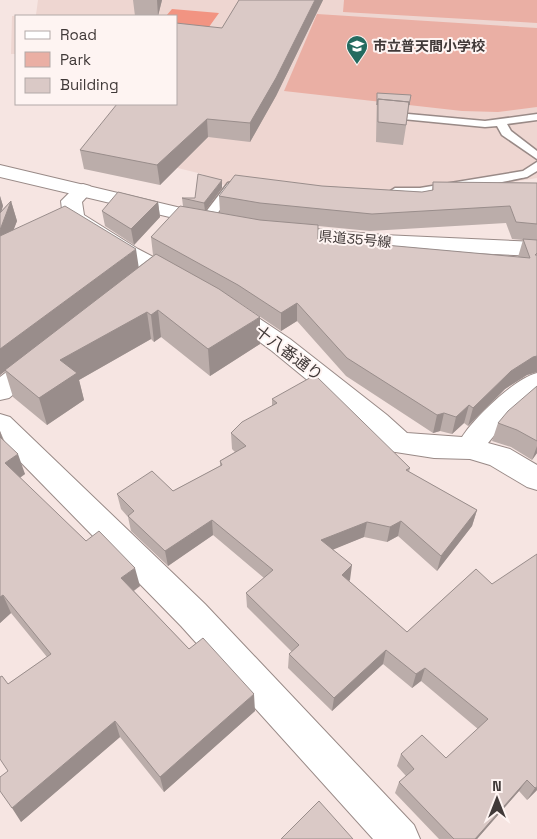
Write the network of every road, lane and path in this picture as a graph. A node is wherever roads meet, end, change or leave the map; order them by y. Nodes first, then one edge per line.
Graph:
1 (381, 115) edge
2 (537, 117) edge
3 (500, 122) junction
4 (537, 156) edge
5 (537, 165) edge
6 (0, 171) edge
7 (537, 181) edge
8 (236, 185) edge
9 (84, 190) junction
10 (178, 213) junction
11 (206, 220) junction
12 (229, 224) edge
13 (266, 230) edge
14 (537, 249) edge
15 (148, 257) junction
16 (59, 346) edge
17 (537, 382) edge
18 (0, 391) edge
19 (0, 424) edge
20 (470, 448) junction
21 (537, 479) edge
22 (400, 839) edge

1 - 3 lane
2 - 3 lane
3 - 4 lane
5 - 7 lane
6 - 9 street
8 - 11 lane
9 - 10 street
9 - 15 street, 十八番通り
10 - 11 street
10 - 15 street
11 - 12 street
13 - 14 street, 県道35号線
15 - 20 street, 十八番通り
16 - 18 street
17 - 20 street
19 - 22 street
20 - 21 street, 十八番通り

